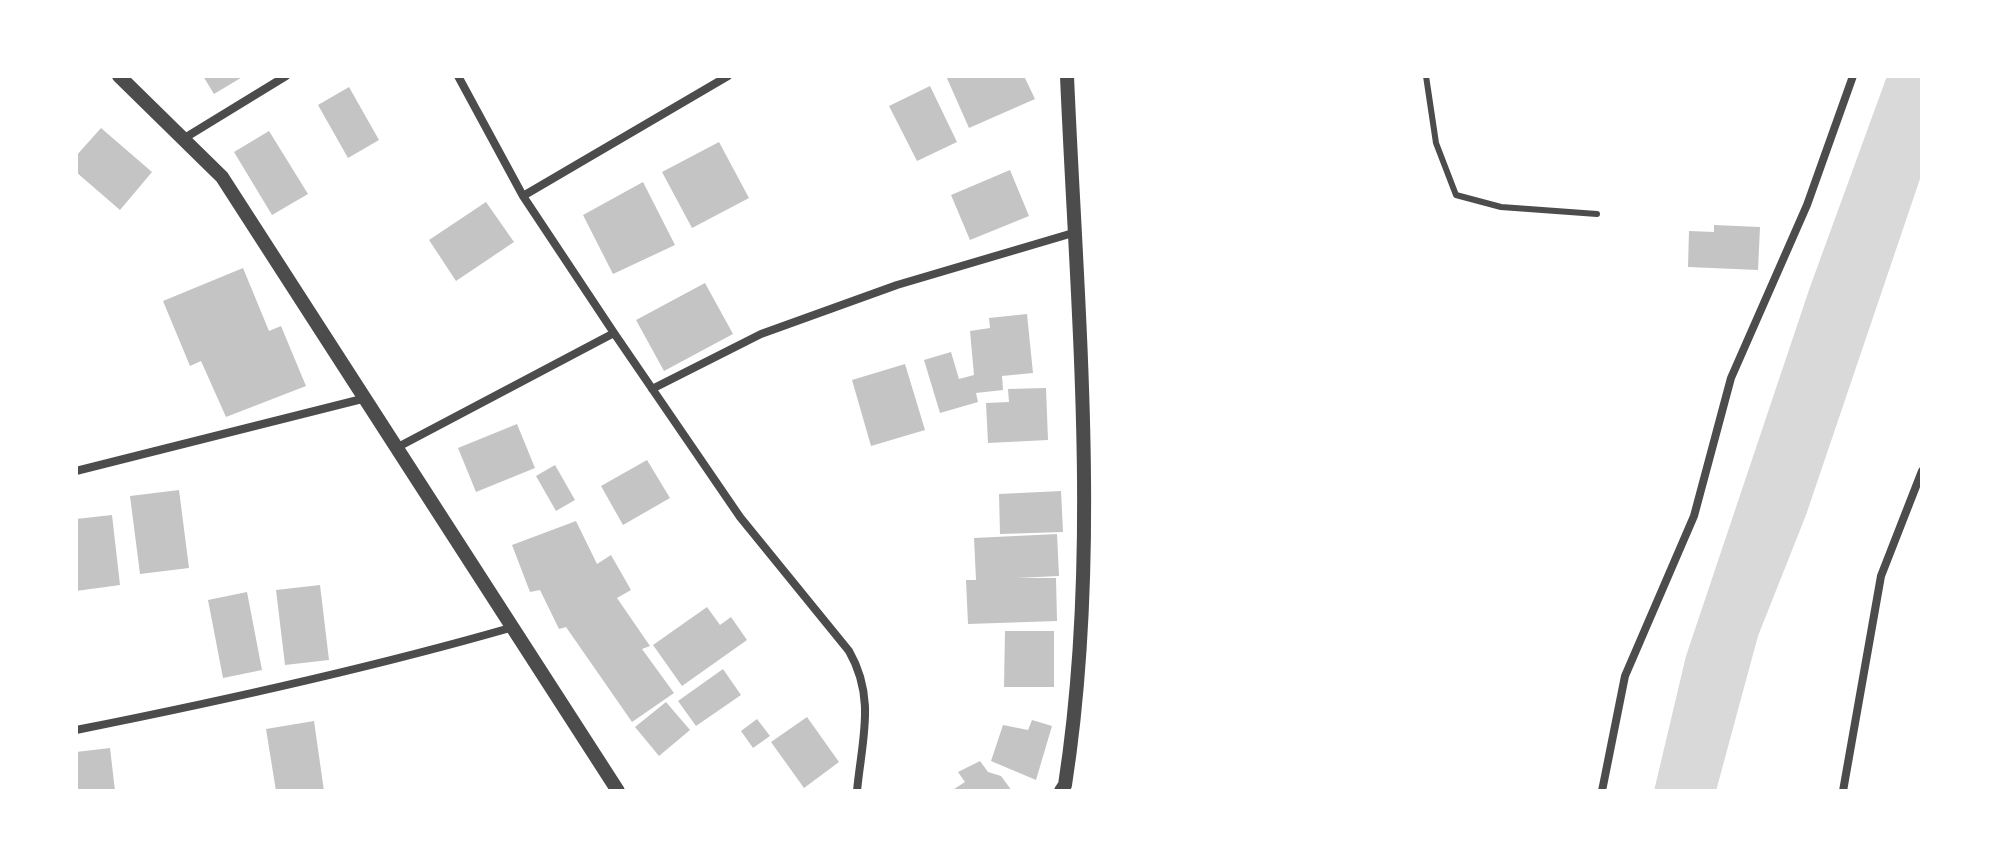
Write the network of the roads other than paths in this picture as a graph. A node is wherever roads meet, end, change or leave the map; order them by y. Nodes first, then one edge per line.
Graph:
1 (119, 76) edge
2 (286, 76) edge
3 (458, 76) edge
4 (728, 76) edge
5 (1067, 76) edge
6 (1426, 76) edge
7 (1853, 76) edge
8 (183, 139) junction
9 (523, 196) junction
10 (1597, 214) dead end
11 (1073, 233) junction
12 (614, 333) junction
13 (652, 389) junction
14 (367, 398) junction
15 (398, 447) junction
16 (76, 471) edge
17 (1922, 471) edge
18 (510, 628) junction
19 (76, 730) edge
20 (618, 791) edge
21 (857, 791) edge
22 (1061, 791) edge
23 (1602, 791) edge
24 (1843, 791) edge

1 - 8 street
2 - 8 street
3 - 9 street
4 - 9 street
5 - 11 street
6 - 10 lane
7 - 23 street
8 - 14 street
9 - 12 street
11 - 13 street
11 - 22 street
12 - 13 street
12 - 15 street
13 - 21 street
14 - 15 street
14 - 16 street
15 - 18 street
17 - 24 street
18 - 19 street
18 - 20 street

